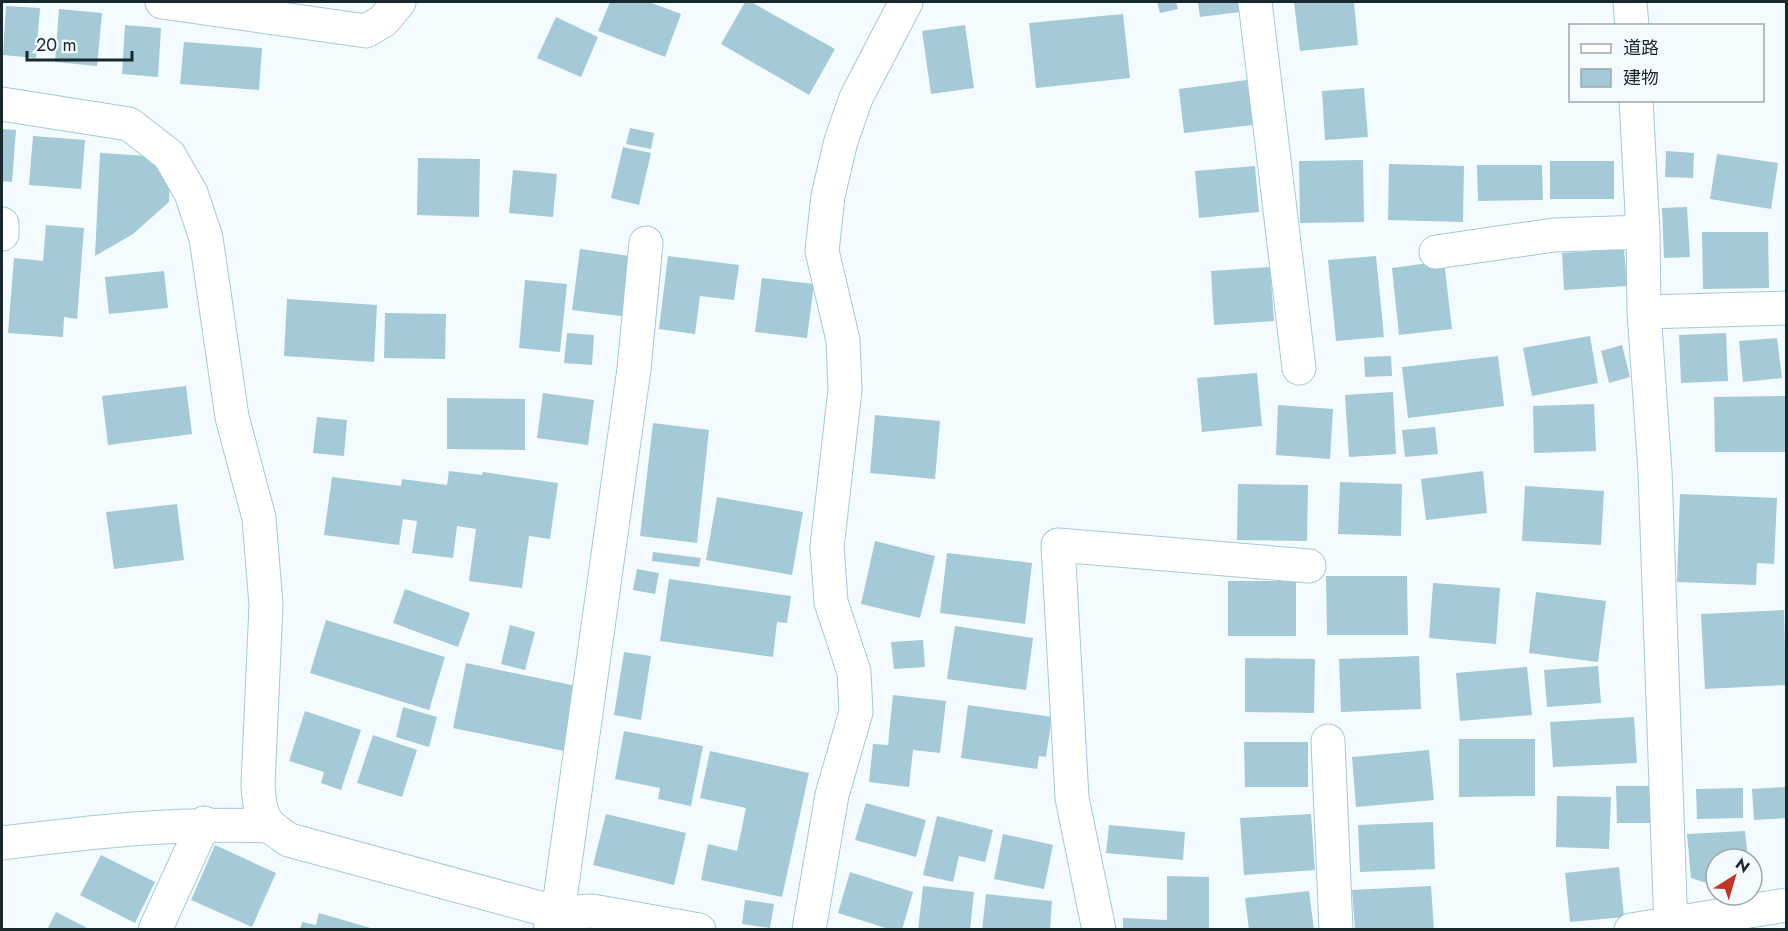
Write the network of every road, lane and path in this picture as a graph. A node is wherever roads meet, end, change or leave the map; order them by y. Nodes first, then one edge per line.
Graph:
1 (162, 2) edge
2 (399, 2) edge
3 (906, 2) edge
4 (1255, 2) edge
5 (1630, 2) edge
6 (1632, 24) edge
7 (1636, 102) edge
8 (2, 104) edge
9 (2, 224) edge
10 (1643, 232) junction
11 (2, 234) edge
12 (646, 243) dead end
13 (1436, 252) dead end
14 (1786, 308) edge
15 (1644, 312) junction
16 (1299, 368) dead end
17 (1309, 566) dead end
18 (1328, 741) dead end
19 (204, 823) junction
20 (267, 826) junction
21 (2, 843) edge
22 (1786, 905) edge
23 (554, 921) edge
24 (1670, 927) edge
25 (155, 930) edge
26 (699, 930) edge
27 (809, 930) edge
28 (1099, 930) edge
29 (1336, 930) edge
30 (1630, 930) edge

1 - 2 street
3 - 27 street
4 - 16 street
5 - 6 street
7 - 10 street
8 - 20 street
9 - 11 street
10 - 13 street
10 - 15 street
12 - 23 street
14 - 15 street
15 - 24 street
17 - 28 street
18 - 29 street
19 - 20 street
19 - 21 street
19 - 25 street
20 - 23 street
22 - 24 street
23 - 26 street
24 - 30 street

